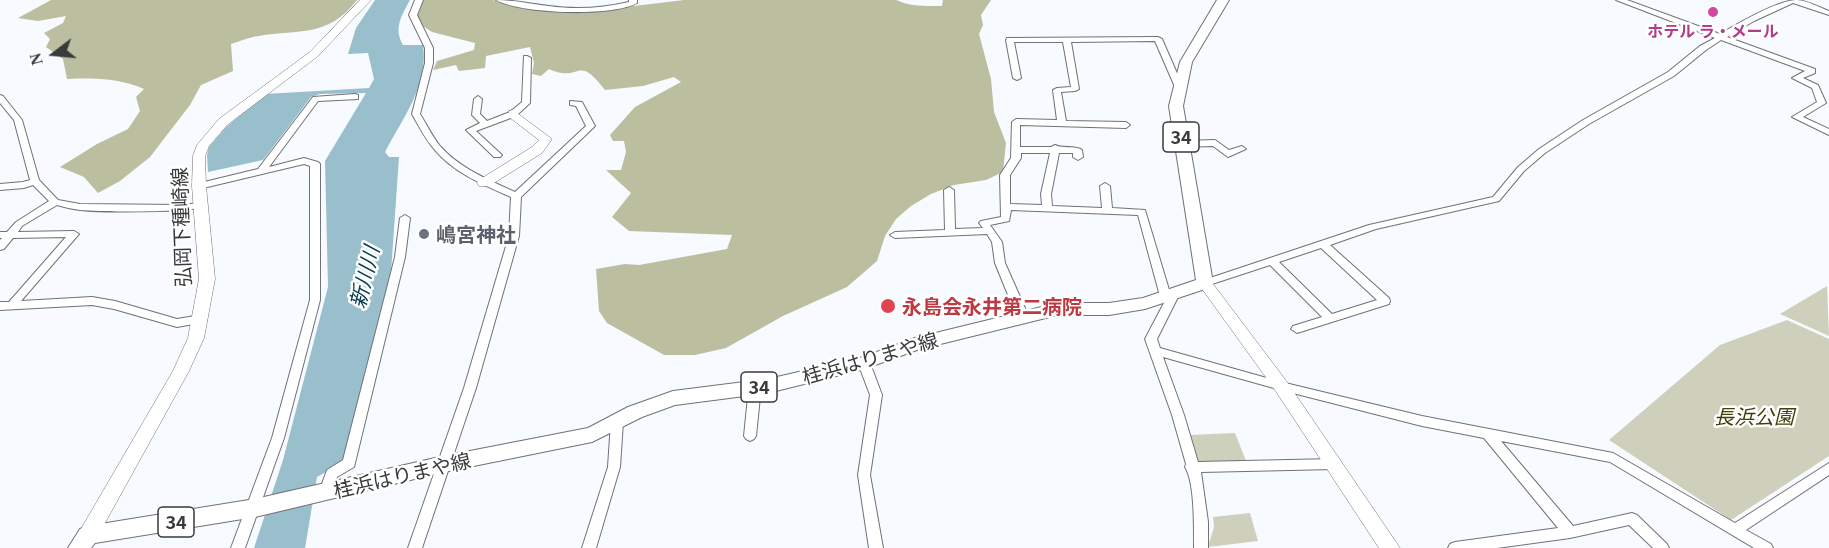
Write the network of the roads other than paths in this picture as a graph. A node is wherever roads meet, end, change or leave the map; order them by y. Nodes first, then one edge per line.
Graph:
1 (366, 0) edge
2 (419, 0) edge
3 (500, 0) edge
4 (540, 0) edge
5 (587, 0) edge
6 (633, 0) edge
7 (1620, 0) edge
8 (1792, 0) edge
9 (1218, 2) edge
10 (533, 6) junction
11 (589, 11) junction
12 (1829, 13) edge
13 (1722, 36) junction
14 (1067, 40) junction
15 (527, 58) dead end
16 (1017, 78) dead end
17 (1179, 87) junction
18 (356, 98) dead end
19 (0, 99) edge
20 (478, 99) dead end
21 (573, 103) dead end
22 (513, 114) junction
23 (1062, 123) junction
24 (486, 124) junction
25 (1126, 125) dead end
26 (1829, 132) edge
27 (1182, 144) junction
28 (1055, 148) junction
29 (1242, 149) dead end
30 (1016, 150) junction
31 (497, 155) dead end
32 (1078, 158) dead end
33 (261, 171) junction
34 (35, 181) junction
35 (484, 183) junction
36 (199, 186) junction
37 (1105, 186) dead end
38 (0, 187) edge
39 (949, 190) dead end
40 (516, 196) junction
41 (55, 202) junction
42 (200, 206) junction
43 (1006, 207) junction
44 (1047, 208) junction
45 (1107, 210) junction
46 (405, 218) dead end
47 (989, 231) junction
48 (950, 232) junction
49 (5, 234) edge
50 (895, 235) dead end
51 (1322, 243) junction
52 (0, 247) edge
53 (1271, 260) junction
54 (1205, 283) junction
55 (1170, 294) junction
56 (6, 306) edge
57 (1023, 318) junction
58 (1330, 318) junction
59 (201, 319) junction
60 (1297, 329) dead end
61 (1155, 351) junction
62 (864, 363) junction
63 (1281, 386) junction
64 (755, 387) junction
65 (616, 422) junction
66 (1489, 435) junction
67 (750, 436) dead end
68 (444, 464) junction
69 (1334, 464) junction
70 (1191, 467) junction
71 (1829, 468) edge
72 (321, 494) junction
73 (259, 507) junction
74 (1735, 530) junction
75 (1570, 532) junction
76 (83, 542) edge
77 (1522, 544) edge
78 (238, 548) edge
79 (415, 548) edge
80 (589, 548) edge
81 (876, 548) edge
82 (1201, 548) edge
83 (1390, 548) edge
84 (1455, 548) edge
85 (1662, 548) edge
86 (1766, 548) edge

1 - 36 main road, 弘岡下種崎線
2 - 35 street
3 - 10 street
4 - 10 street
5 - 11 street
6 - 11 street
7 - 13 street
8 - 12 street
8 - 13 street
9 - 17 main road, 34
10 - 11 street
13 - 26 street
13 - 51 street
14 - 16 street
14 - 17 street
14 - 23 street
15 - 22 street
17 - 27 main road, 34
18 - 33 street
19 - 34 street
20 - 24 street
21 - 40 street
22 - 24 street
22 - 35 main road
23 - 25 street
23 - 30 street
24 - 31 street
27 - 29 street
27 - 54 main road, 34
28 - 30 street
28 - 32 street
28 - 44 street
30 - 43 street
33 - 36 street
33 - 73 street
34 - 38 street
34 - 41 street
35 - 40 street
36 - 42 main road, 弘岡下種崎線
37 - 45 street
39 - 48 street
40 - 68 street
41 - 42 street
41 - 49 street
42 - 59 main road, 弘岡下種崎線
43 - 44 street
43 - 47 street
44 - 45 street
45 - 55 street
46 - 72 street
47 - 48 street
47 - 57 street
48 - 50 street
49 - 52 street
49 - 56 street
51 - 53 street
51 - 58 street
53 - 54 street
53 - 58 street
54 - 55 main road, 桂浜はりまや線 / 34
54 - 63 main road
55 - 57 main road, 桂浜はりまや線 / 34
55 - 61 street
56 - 59 street
57 - 62 main road, 桂浜はりまや線 / 34
58 - 60 street
59 - 76 main road, 弘岡下種崎線
61 - 63 street
61 - 70 street
62 - 64 main road, 桂浜はりまや線 / 34
62 - 81 street
63 - 66 street
63 - 69 main road
64 - 65 main road, 桂浜はりまや線 / 34
64 - 67 street
65 - 68 main road, 桂浜はりまや線 / 34
65 - 80 street
66 - 74 street
66 - 75 street
68 - 72 main road, 桂浜はりまや線 / 34
68 - 79 street
69 - 70 street
69 - 83 main road
70 - 82 street
71 - 74 street
72 - 73 main road, 桂浜はりまや線 / 34
73 - 76 main road, 桂浜はりまや線 / 34
73 - 78 street
74 - 86 street
75 - 77 street
75 - 85 street
77 - 84 street

